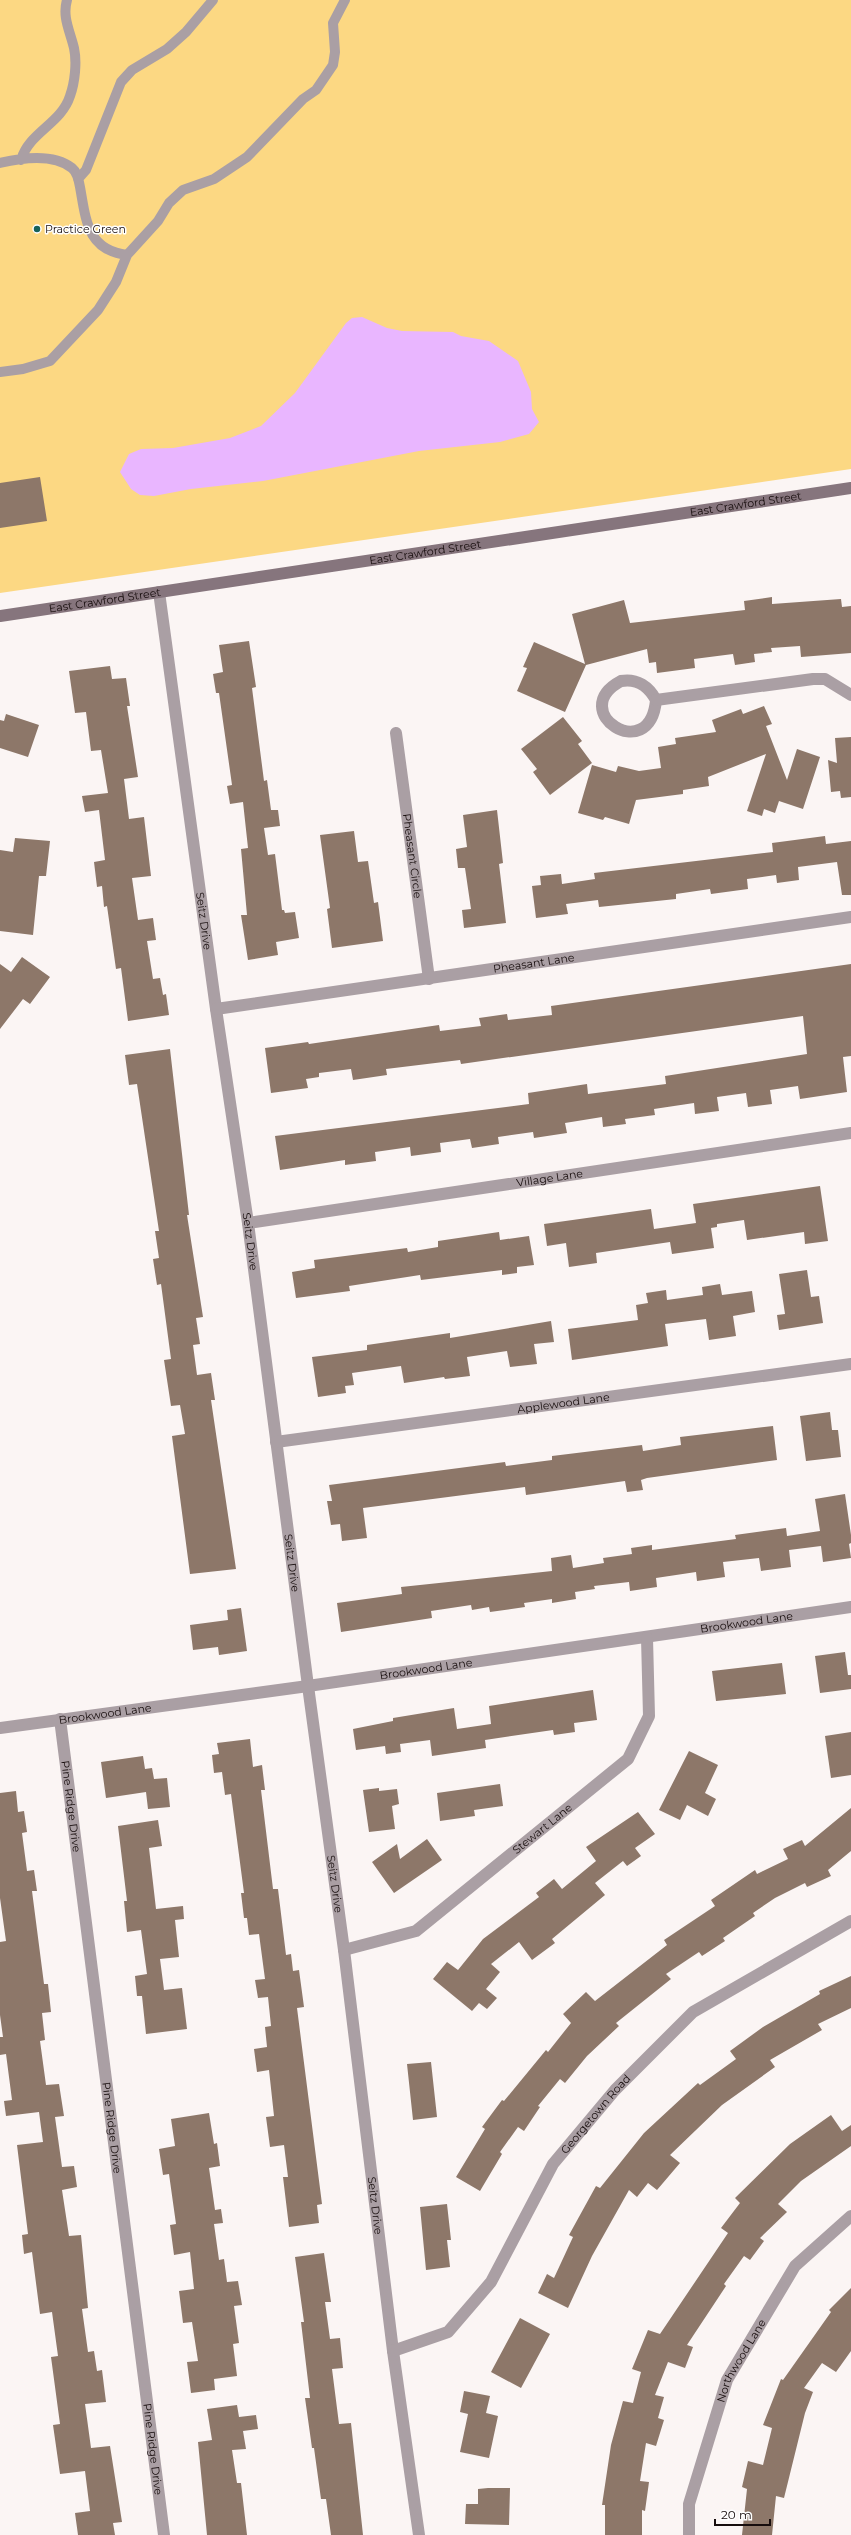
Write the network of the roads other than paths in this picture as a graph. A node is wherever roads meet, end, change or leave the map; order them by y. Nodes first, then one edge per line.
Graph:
1 (67, 0) edge
2 (212, 0) edge
3 (345, 0) edge
4 (21, 160) junction
5 (0, 163) edge
6 (78, 178) junction
7 (127, 256) junction
8 (0, 372) edge
9 (851, 488) edge
10 (159, 592) junction
11 (0, 616) edge
12 (851, 695) edge
13 (656, 700) junction
14 (396, 733) dead end
15 (851, 917) edge
16 (429, 979) junction
17 (216, 1009) junction
18 (851, 1133) edge
19 (248, 1223) junction
20 (851, 1364) edge
21 (276, 1442) junction
22 (851, 1607) edge
23 (647, 1638) junction
24 (308, 1686) junction
25 (60, 1719) junction
26 (0, 1728) edge
27 (851, 1921) edge
28 (344, 1950) junction
29 (851, 2216) edge
30 (393, 2351) junction
31 (164, 2535) edge
32 (419, 2535) edge
33 (689, 2535) edge

1 - 4 lane
2 - 6 lane
3 - 7 lane
4 - 5 lane
4 - 6 lane
6 - 7 lane
7 - 8 lane
9 - 10 street, East Crawford Street
10 - 11 street, East Crawford Street
10 - 17 street, Seitz Drive
12 - 13 street
13 - 13 street
14 - 16 street, Pheasant Circle
15 - 16 street, Pheasant Lane
16 - 17 street, Pheasant Lane
17 - 19 street, Seitz Drive
18 - 19 street, Village Lane
19 - 21 street, Seitz Drive
20 - 21 street, Applewood Lane
21 - 24 street, Seitz Drive
22 - 23 street, Brookwood Lane
23 - 24 street, Brookwood Lane
23 - 28 street, Stewart Lane
24 - 25 street, Brookwood Lane
24 - 28 street, Seitz Drive
25 - 26 street, Brookwood Lane
25 - 31 street, Pine Ridge Drive
27 - 30 street, Georgetown Road
28 - 30 street, Seitz Drive
29 - 33 street, Northwood Lane
30 - 32 street, Seitz Drive

